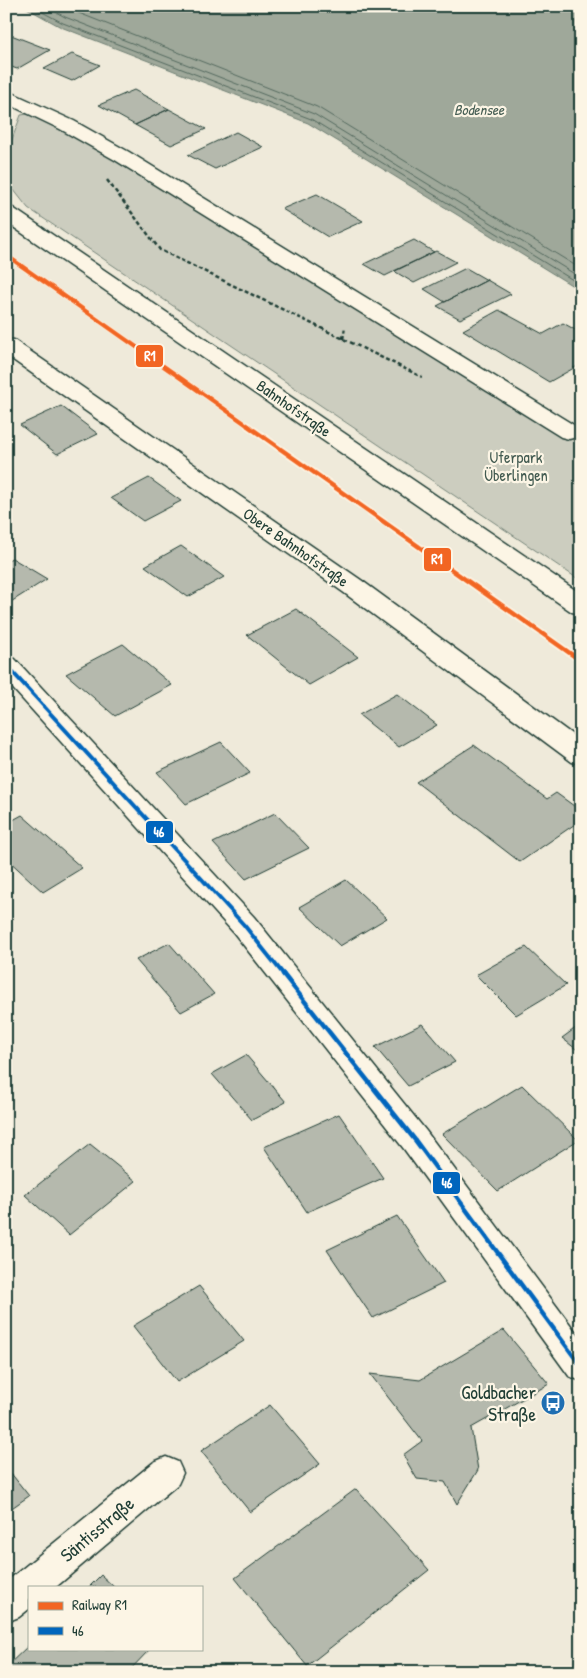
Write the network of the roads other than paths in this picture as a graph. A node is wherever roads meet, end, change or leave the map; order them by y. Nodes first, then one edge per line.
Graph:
1 (6, 96) edge
2 (6, 212) edge
3 (6, 345) edge
4 (569, 432) dead end
5 (581, 606) edge
6 (6, 666) edge
7 (581, 755) edge
8 (581, 1366) edge
9 (166, 1473) dead end
10 (29, 1586) edge
11 (28, 1587) edge
12 (6, 1605) edge

1 - 4 street
2 - 5 street, Bahnhofstraße
3 - 7 street, Obere Bahnhofstraße
6 - 8 street
9 - 10 street, Säntisstraße
11 - 12 street, Säntisstraße

